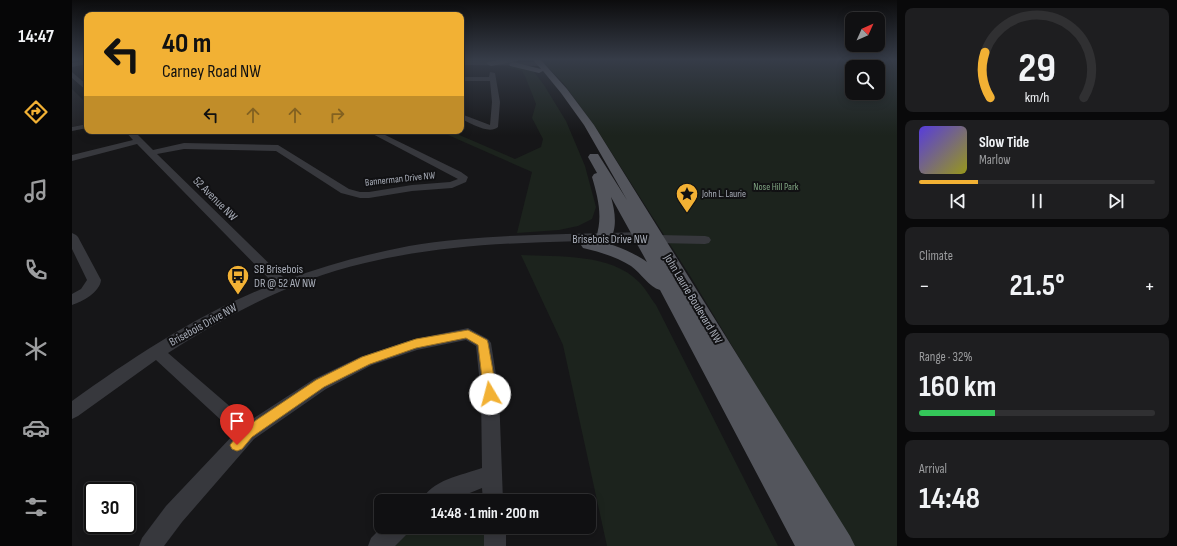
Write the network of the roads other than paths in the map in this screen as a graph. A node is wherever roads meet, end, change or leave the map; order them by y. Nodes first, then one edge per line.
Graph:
1 (493, 84) edge
2 (551, 84) edge
3 (557, 84) edge
4 (464, 117) edge
5 (574, 121) dead end
6 (84, 127) edge
7 (72, 129) edge
8 (132, 134) edge
9 (377, 134) edge
10 (138, 140) junction
11 (150, 153) junction
12 (72, 158) edge
13 (72, 237) edge
14 (604, 238) junction
15 (649, 240) junction
16 (704, 240) dead end
17 (490, 242) junction
18 (589, 245) junction
19 (283, 285) junction
20 (72, 300) edge
21 (675, 301) junction
22 (156, 351) junction
23 (72, 411) edge
24 (247, 433) junction
25 (492, 475) junction
26 (442, 494) edge
27 (493, 494) edge
28 (391, 534) edge
29 (495, 534) edge
30 (150, 546) edge
31 (379, 546) edge
32 (495, 546) edge
33 (811, 546) edge
34 (840, 546) edge

1 - 4 street
2 - 5 main road
3 - 15 main road, John Laurie Boulevard NW
6 - 7 street
8 - 10 street, 52 Avenue NW
9 - 11 street, Bannerman Drive NW
10 - 11 street, 52 Avenue NW
10 - 12 street
11 - 19 street, 52 Avenue NW
13 - 20 street
14 - 15 street, Brisebois Drive NW
14 - 15 main road, John Laurie Boulevard NW
14 - 17 street, Brisebois Drive NW
15 - 16 street
15 - 18 street, Brisebois Drive NW
15 - 21 main road, John Laurie Boulevard NW
15 - 34 main road, John Laurie Boulevard NW
17 - 18 street, Brisebois Drive NW
17 - 19 street, Brisebois Drive NW
18 - 21 main road
19 - 22 street, Brisebois Drive NW
21 - 33 main road, John Laurie Boulevard NW
22 - 23 street, Brisebois Drive NW
22 - 24 street
24 - 25 street
24 - 30 street
25 - 26 street
25 - 27 street
28 - 31 street
29 - 32 street

